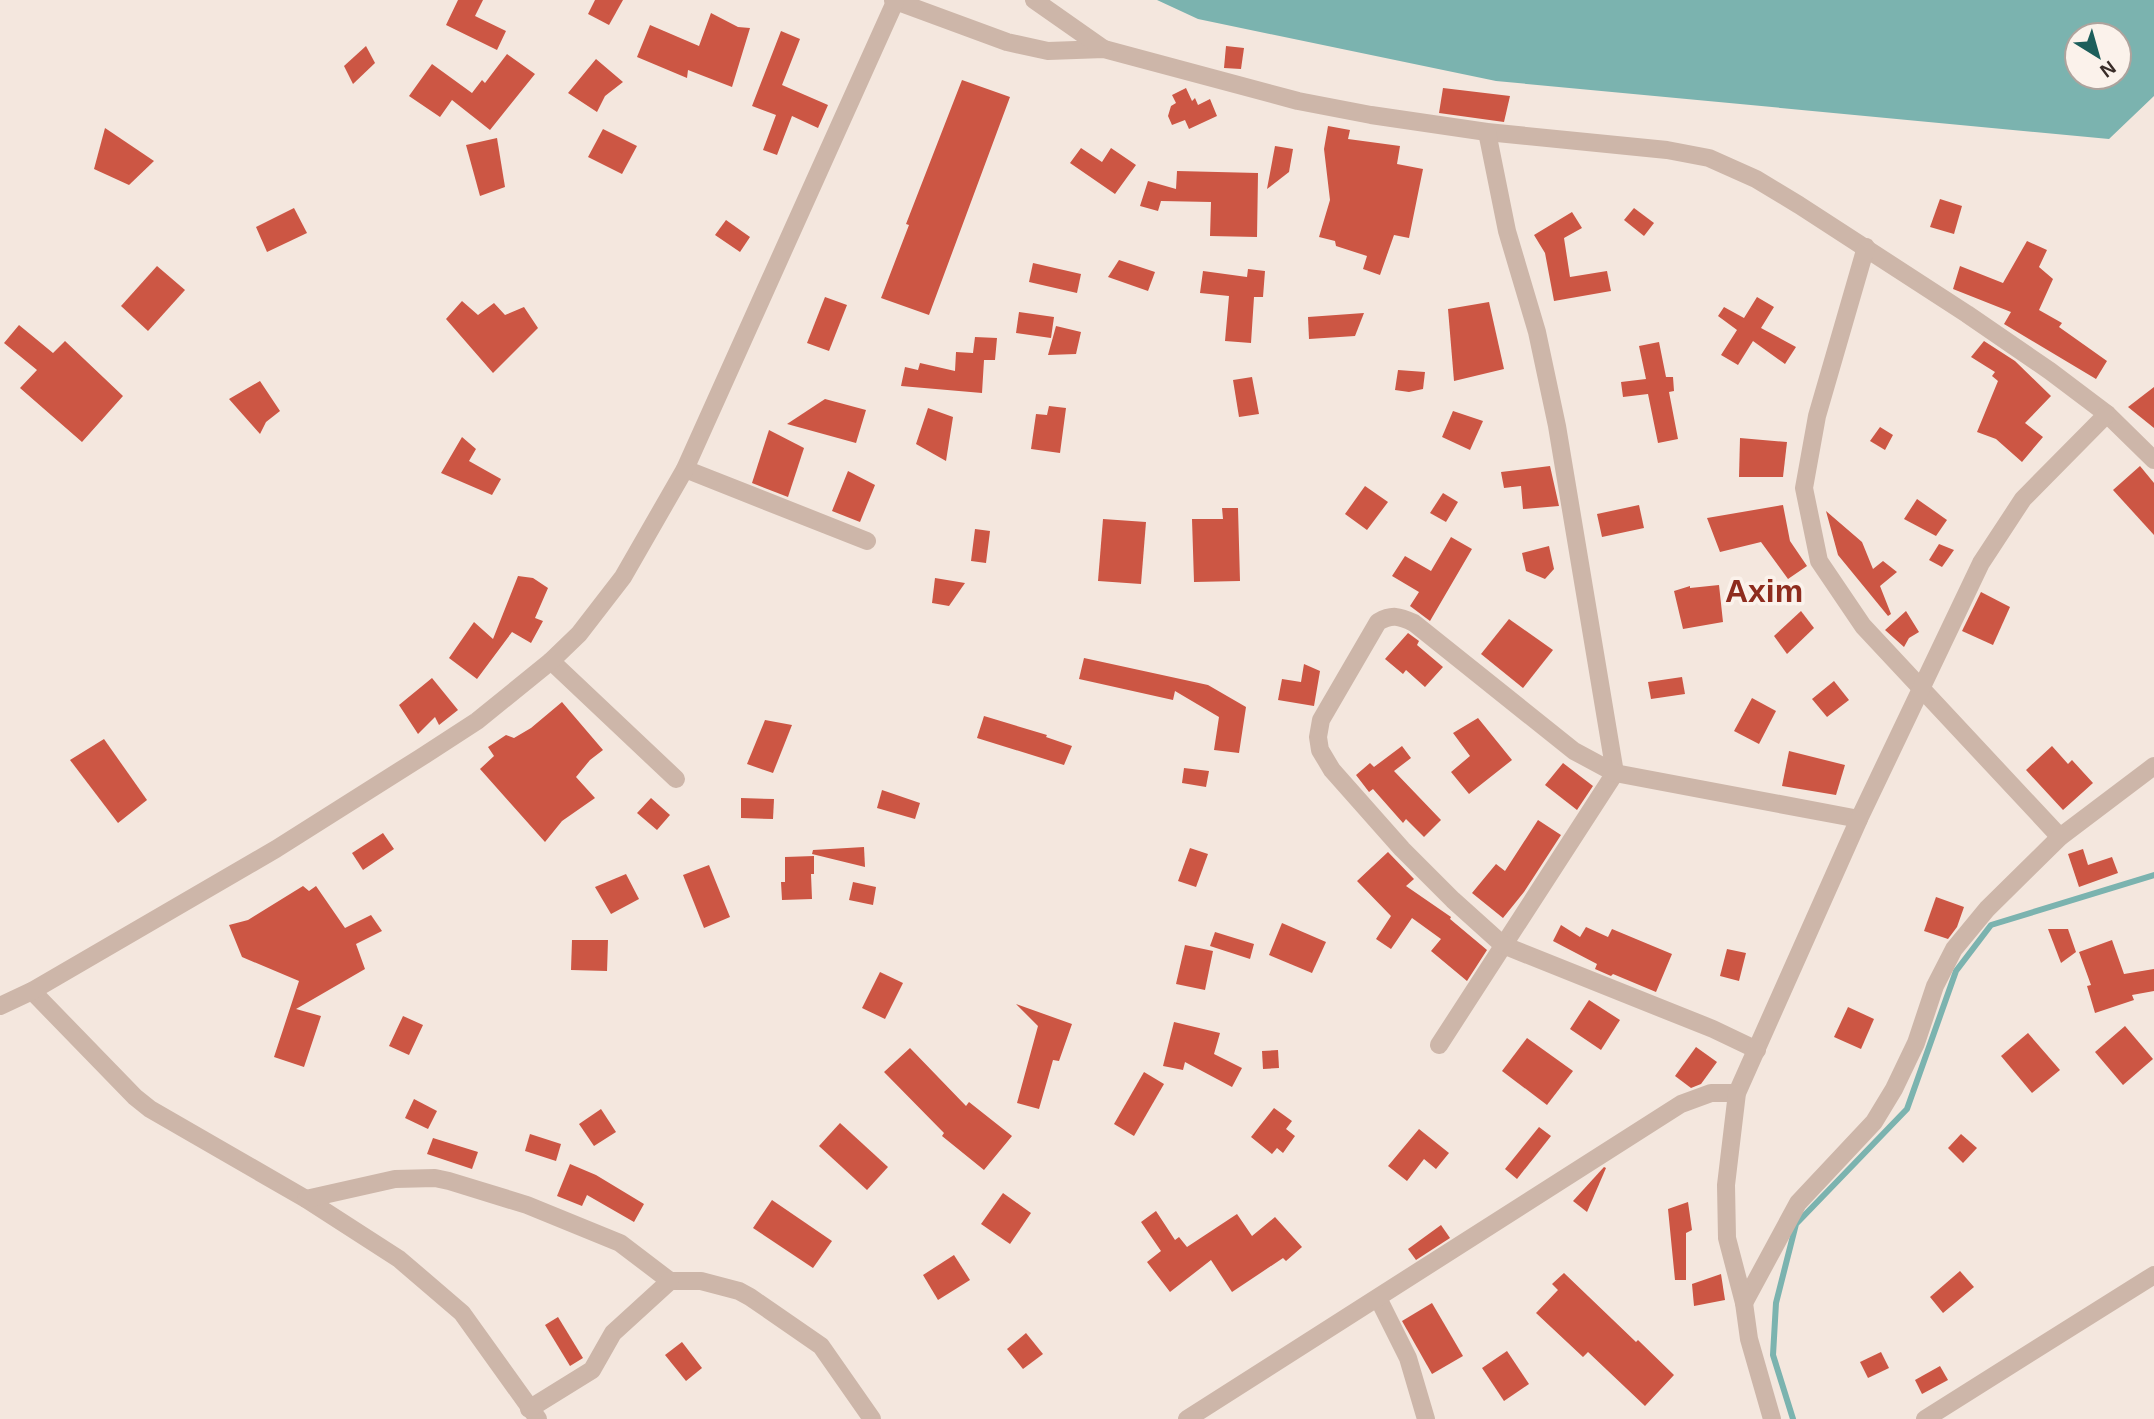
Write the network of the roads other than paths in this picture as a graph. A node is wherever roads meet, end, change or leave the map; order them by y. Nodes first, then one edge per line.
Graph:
1 (1034, 0) edge
2 (894, 1) edge
3 (1104, 49) junction
4 (1488, 132) junction
5 (1866, 247) junction
6 (2107, 414) junction
7 (2154, 460) edge
8 (685, 469) junction
9 (867, 541) dead end
10 (551, 661) junction
11 (1921, 689) junction
12 (2154, 766) edge
13 (1615, 773) junction
14 (676, 779) dead end
15 (1859, 819) junction
16 (2060, 837) junction
17 (1503, 945) junction
18 (32, 991) junction
19 (0, 1006) edge
20 (1438, 1045) dead end
21 (1757, 1050) junction
22 (1737, 1093) junction
23 (306, 1199) junction
24 (2154, 1275) edge
25 (670, 1281) junction
26 (1378, 1298) junction
27 (1744, 1303) junction
28 (533, 1414) edge
29 (872, 1419) edge
30 (1187, 1419) edge
31 (1426, 1419) edge
32 (1772, 1419) edge
33 (1925, 1419) edge

1 - 3 street
2 - 3 street
2 - 8 street
3 - 4 street
4 - 5 street
4 - 13 street
5 - 6 street
5 - 11 street
6 - 7 street
6 - 11 street
8 - 9 street
8 - 10 street
10 - 14 street
10 - 18 street
11 - 15 street
11 - 16 street
12 - 16 street
13 - 15 street
13 - 17 street
13 - 17 street
15 - 21 street
16 - 27 street
17 - 20 street
17 - 21 street
18 - 19 street
18 - 23 street
21 - 22 street
22 - 26 street
22 - 27 street
23 - 25 street
23 - 28 street
24 - 33 street
25 - 28 street
25 - 29 street
26 - 30 street
26 - 31 street
27 - 32 street

